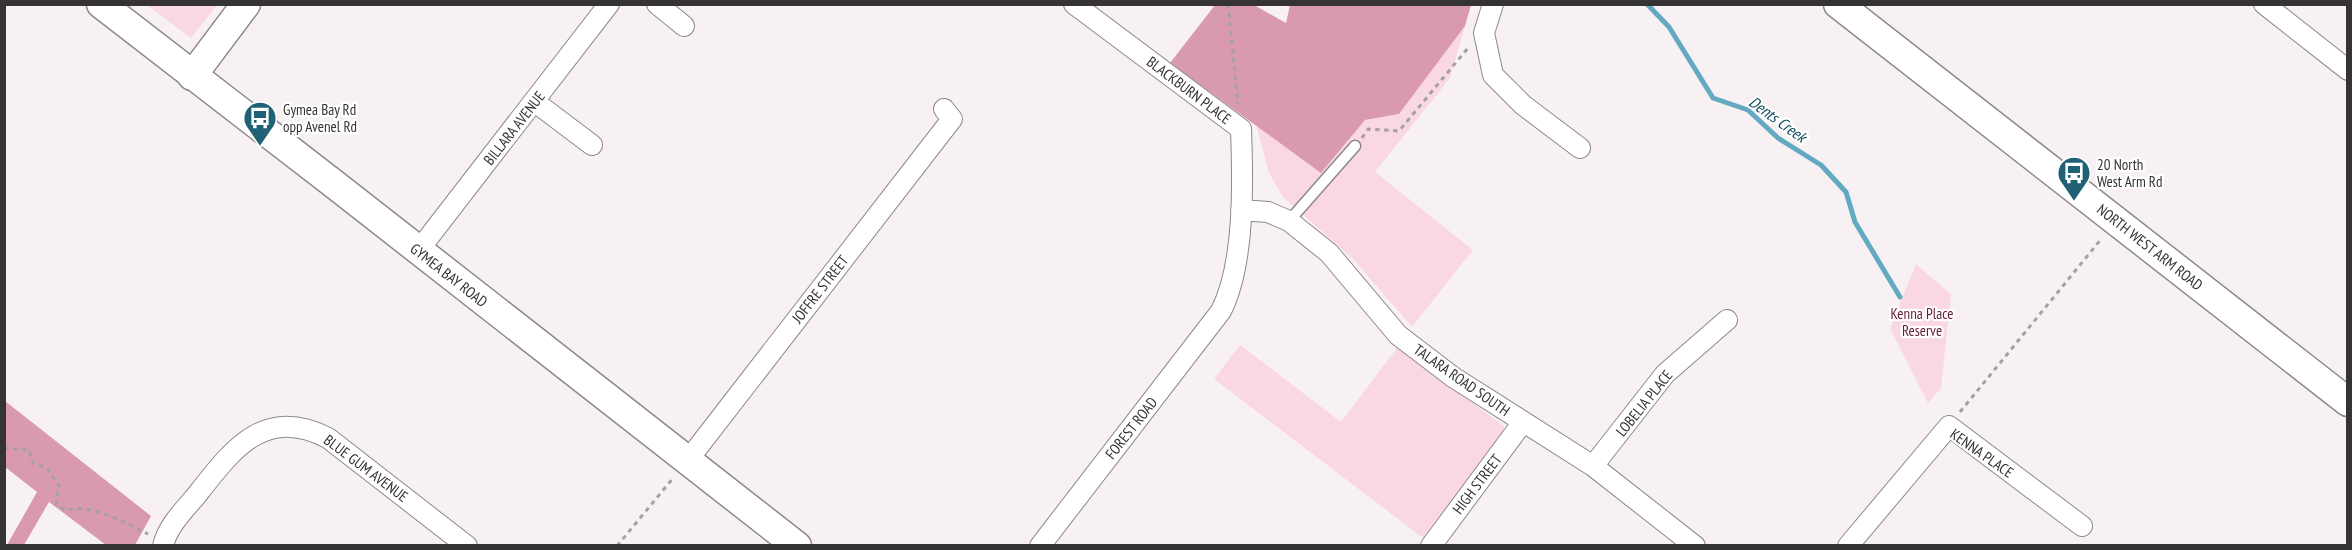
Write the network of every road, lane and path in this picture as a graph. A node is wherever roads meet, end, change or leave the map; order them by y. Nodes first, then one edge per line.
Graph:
1 (100, 4) edge
2 (246, 4) edge
3 (609, 4) edge
4 (657, 4) edge
5 (1074, 4) edge
6 (1228, 4) edge
7 (1493, 4) edge
8 (1838, 4) edge
9 (2264, 4) edge
10 (684, 26) dead end
11 (1484, 33) junction
12 (2348, 70) edge
13 (192, 76) junction
14 (535, 102) junction
15 (954, 113) dead end
16 (1240, 129) junction
17 (592, 145) dead end
18 (1355, 146) joint
19 (1580, 148) dead end
20 (1241, 210) junction
21 (1288, 221) junction
22 (2107, 232) dead end
23 (418, 251) junction
24 (1221, 312) joint
25 (1727, 320) dead end
26 (2348, 402) edge
27 (1523, 422) junction
28 (1948, 426) junction
29 (4, 448) edge
30 (688, 460) junction
31 (1593, 466) junction
32 (2082, 526) dead end
33 (163, 542) edge
34 (467, 546) edge
35 (617, 546) edge
36 (797, 546) edge
37 (1040, 546) edge
38 (1431, 546) edge
39 (1695, 546) edge
40 (1848, 546) edge

1 - 13 street, GYMEA BAY ROAD
2 - 13 street
3 - 14 street, BILLARA AVENUE
4 - 10 street
5 - 16 street, BLACKBURN PLACE
6 - 16 path
7 - 11 street
8 - 26 street, NORTH WEST ARM ROAD
9 - 12 street
11 - 18 path
11 - 19 street
13 - 23 street, GYMEA BAY ROAD
14 - 17 street
14 - 23 street, BILLARA AVENUE
15 - 30 street, JOFFRE STREET
16 - 20 street, BLACKBURN PLACE
18 - 21 lane
20 - 21 street, TALARA ROAD SOUTH
20 - 24 street, BLACKBURN PLACE
21 - 27 street, TALARA ROAD SOUTH
22 - 28 path
23 - 30 street, GYMEA BAY ROAD
24 - 37 street, FOREST ROAD
25 - 31 street, LOBELIA PLACE
27 - 31 street, TALARA ROAD SOUTH
27 - 38 street, HIGH STREET
28 - 32 street, KENNA PLACE
28 - 40 street, KENNA PLACE
29 - 33 path
30 - 35 path
30 - 36 street, GYMEA BAY ROAD
31 - 39 street, TALARA ROAD SOUTH
33 - 34 street, BLUE GUM AVENUE

